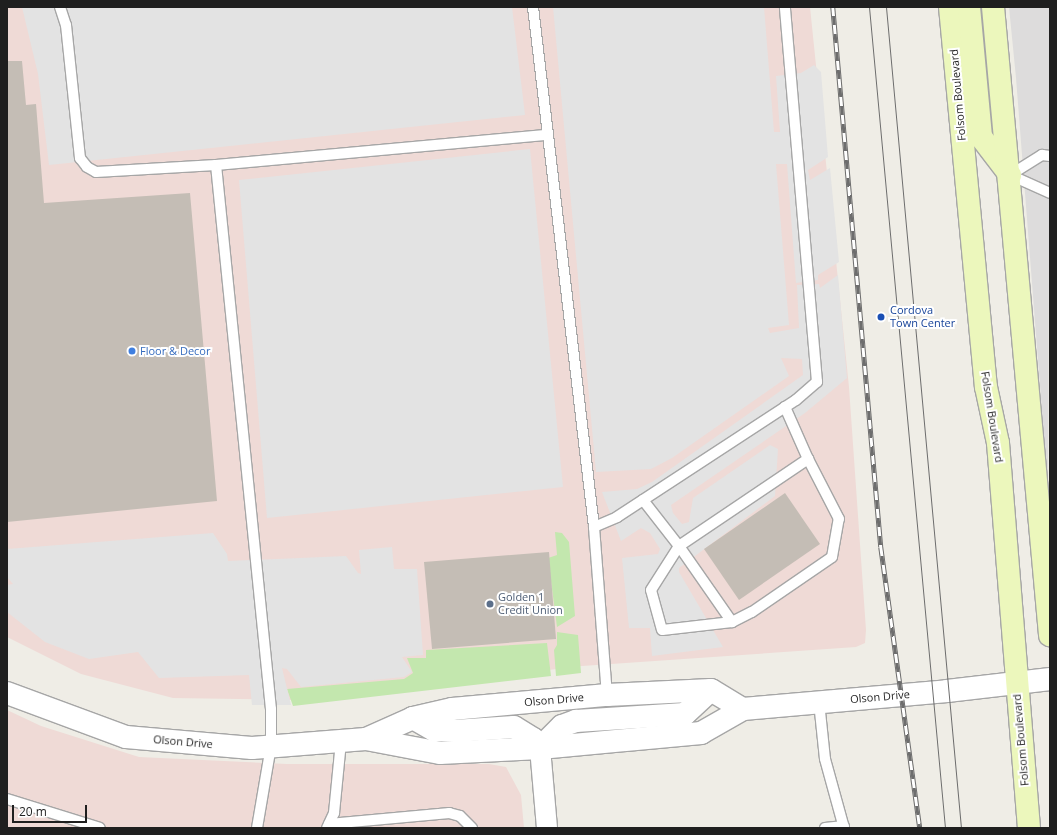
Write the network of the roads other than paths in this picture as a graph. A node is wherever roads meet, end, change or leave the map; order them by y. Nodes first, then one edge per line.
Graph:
1 (60, 7) edge
2 (533, 7) edge
3 (785, 7) edge
4 (950, 7) edge
5 (969, 7) edge
6 (993, 7) edge
7 (548, 135) junction
8 (1050, 156) edge
9 (216, 165) junction
10 (1010, 175) junction
11 (1050, 193) edge
12 (785, 407) junction
13 (808, 459) junction
14 (643, 500) junction
15 (1044, 516) edge
16 (594, 527) junction
17 (679, 546) junction
18 (1048, 583) edge
19 (732, 622) junction
20 (1050, 635) edge
21 (1050, 679) edge
22 (1017, 683) junction
23 (711, 690) junction
24 (7, 693) edge
25 (607, 696) junction
26 (819, 702) junction
27 (743, 709) junction
28 (413, 718) junction
29 (366, 739) junction
30 (341, 741) junction
31 (271, 746) junction
32 (540, 748) junction
33 (7, 800) edge
34 (328, 826) edge
35 (844, 827) edge
36 (100, 828) edge
37 (258, 828) edge
38 (472, 828) edge
39 (547, 828) edge
40 (825, 828) edge
41 (1029, 828) edge

1 - 9 lane
2 - 7 lane
3 - 12 lane
4 - 22 main road, Folsom Boulevard
5 - 10 main road
6 - 10 main road
7 - 9 lane
7 - 16 lane
8 - 10 lane
9 - 31 lane
10 - 11 lane
10 - 15 main road
12 - 13 lane
12 - 14 lane
13 - 17 lane
13 - 19 lane
14 - 16 lane
14 - 17 lane
15 - 18 main road
16 - 25 lane
17 - 19 lane
17 - 19 lane
18 - 20 main road
21 - 22 street, Olson Drive
22 - 26 street, Olson Drive
22 - 41 main road, Folsom Boulevard
23 - 25 street, Olson Drive
23 - 27 street
23 - 32 street
24 - 31 street, Olson Drive
25 - 28 street, Olson Drive
26 - 27 street, Olson Drive
26 - 35 lane
27 - 32 street, Olson Drive
28 - 29 street, Olson Drive
28 - 32 street
29 - 30 street, Olson Drive
29 - 32 street, Olson Drive
30 - 31 street, Olson Drive
30 - 34 lane
31 - 37 lane
32 - 39 street
33 - 36 lane
34 - 38 lane
35 - 40 lane

